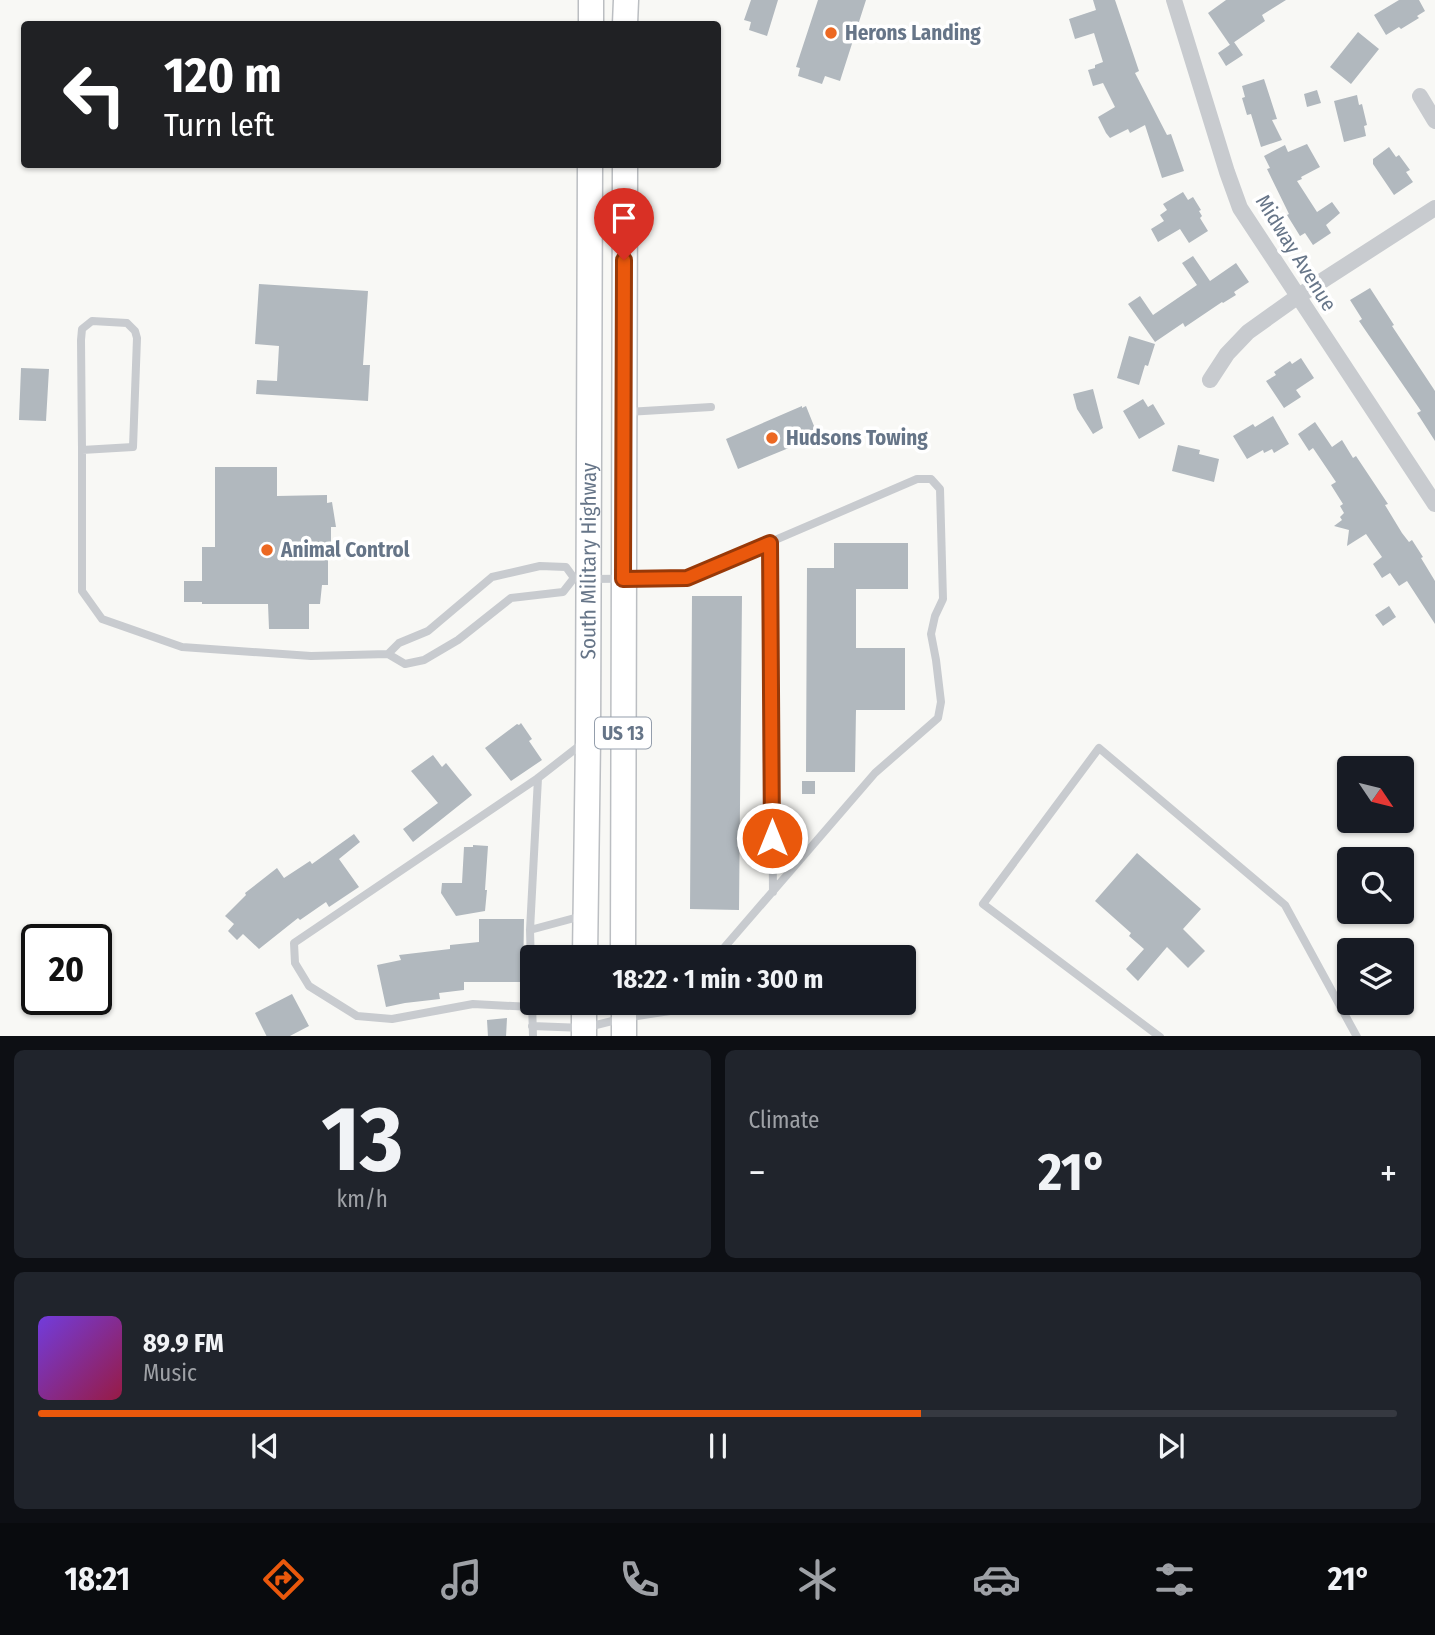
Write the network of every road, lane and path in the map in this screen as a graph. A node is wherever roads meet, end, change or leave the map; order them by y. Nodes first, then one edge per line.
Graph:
1 (591, 0) edge
2 (625, 0) edge
3 (1174, 0) edge
4 (591, 21) edge
5 (625, 21) edge
6 (1420, 96) dead end
7 (1435, 121) edge
8 (590, 168) edge
9 (625, 168) edge
10 (1435, 208) edge
11 (1297, 297) junction
12 (1210, 380) dead end
13 (711, 407) dead end
14 (624, 412) junction
15 (82, 450) junction
16 (1435, 504) edge
17 (770, 543) junction
18 (581, 579) junction
19 (623, 579) junction
20 (388, 654) junction
21 (588, 739) junction
22 (538, 778) junction
23 (773, 892) junction
24 (585, 915) junction
25 (530, 930) junction
26 (530, 945) edge
27 (585, 945) edge
28 (623, 945) edge
29 (727, 945) edge
30 (520, 1006) edge
31 (532, 1015) edge
32 (584, 1015) edge
33 (647, 1015) edge
34 (624, 1019) edge
35 (532, 1026) junction
36 (584, 1034) edge
37 (533, 1036) edge
38 (1159, 1036) edge
39 (1356, 1036) edge

1 - 4 main road
2 - 5 main road
3 - 11 street, Midway Avenue
6 - 7 street
8 - 18 main road, South Military Highway / US 13
9 - 14 main road, South Military Highway / US 13
10 - 11 street
11 - 12 street
11 - 16 street, Midway Avenue
13 - 14 lane
14 - 19 main road, South Military Highway / US 13
15 - 15 lane
15 - 20 lane
17 - 19 lane
17 - 23 lane
17 - 23 lane
18 - 19 lane
18 - 20 lane
18 - 20 lane
18 - 21 main road, South Military Highway / US 13
19 - 28 main road, South Military Highway / US 13
21 - 22 lane
21 - 24 main road, South Military Highway / US 13
22 - 25 lane
22 - 30 lane
23 - 29 lane
24 - 25 lane
24 - 27 main road, South Military Highway / US 13
25 - 26 lane
31 - 35 lane
32 - 36 main road
33 - 34 lane
34 - 36 lane
35 - 36 lane
35 - 37 lane
38 - 39 lane

